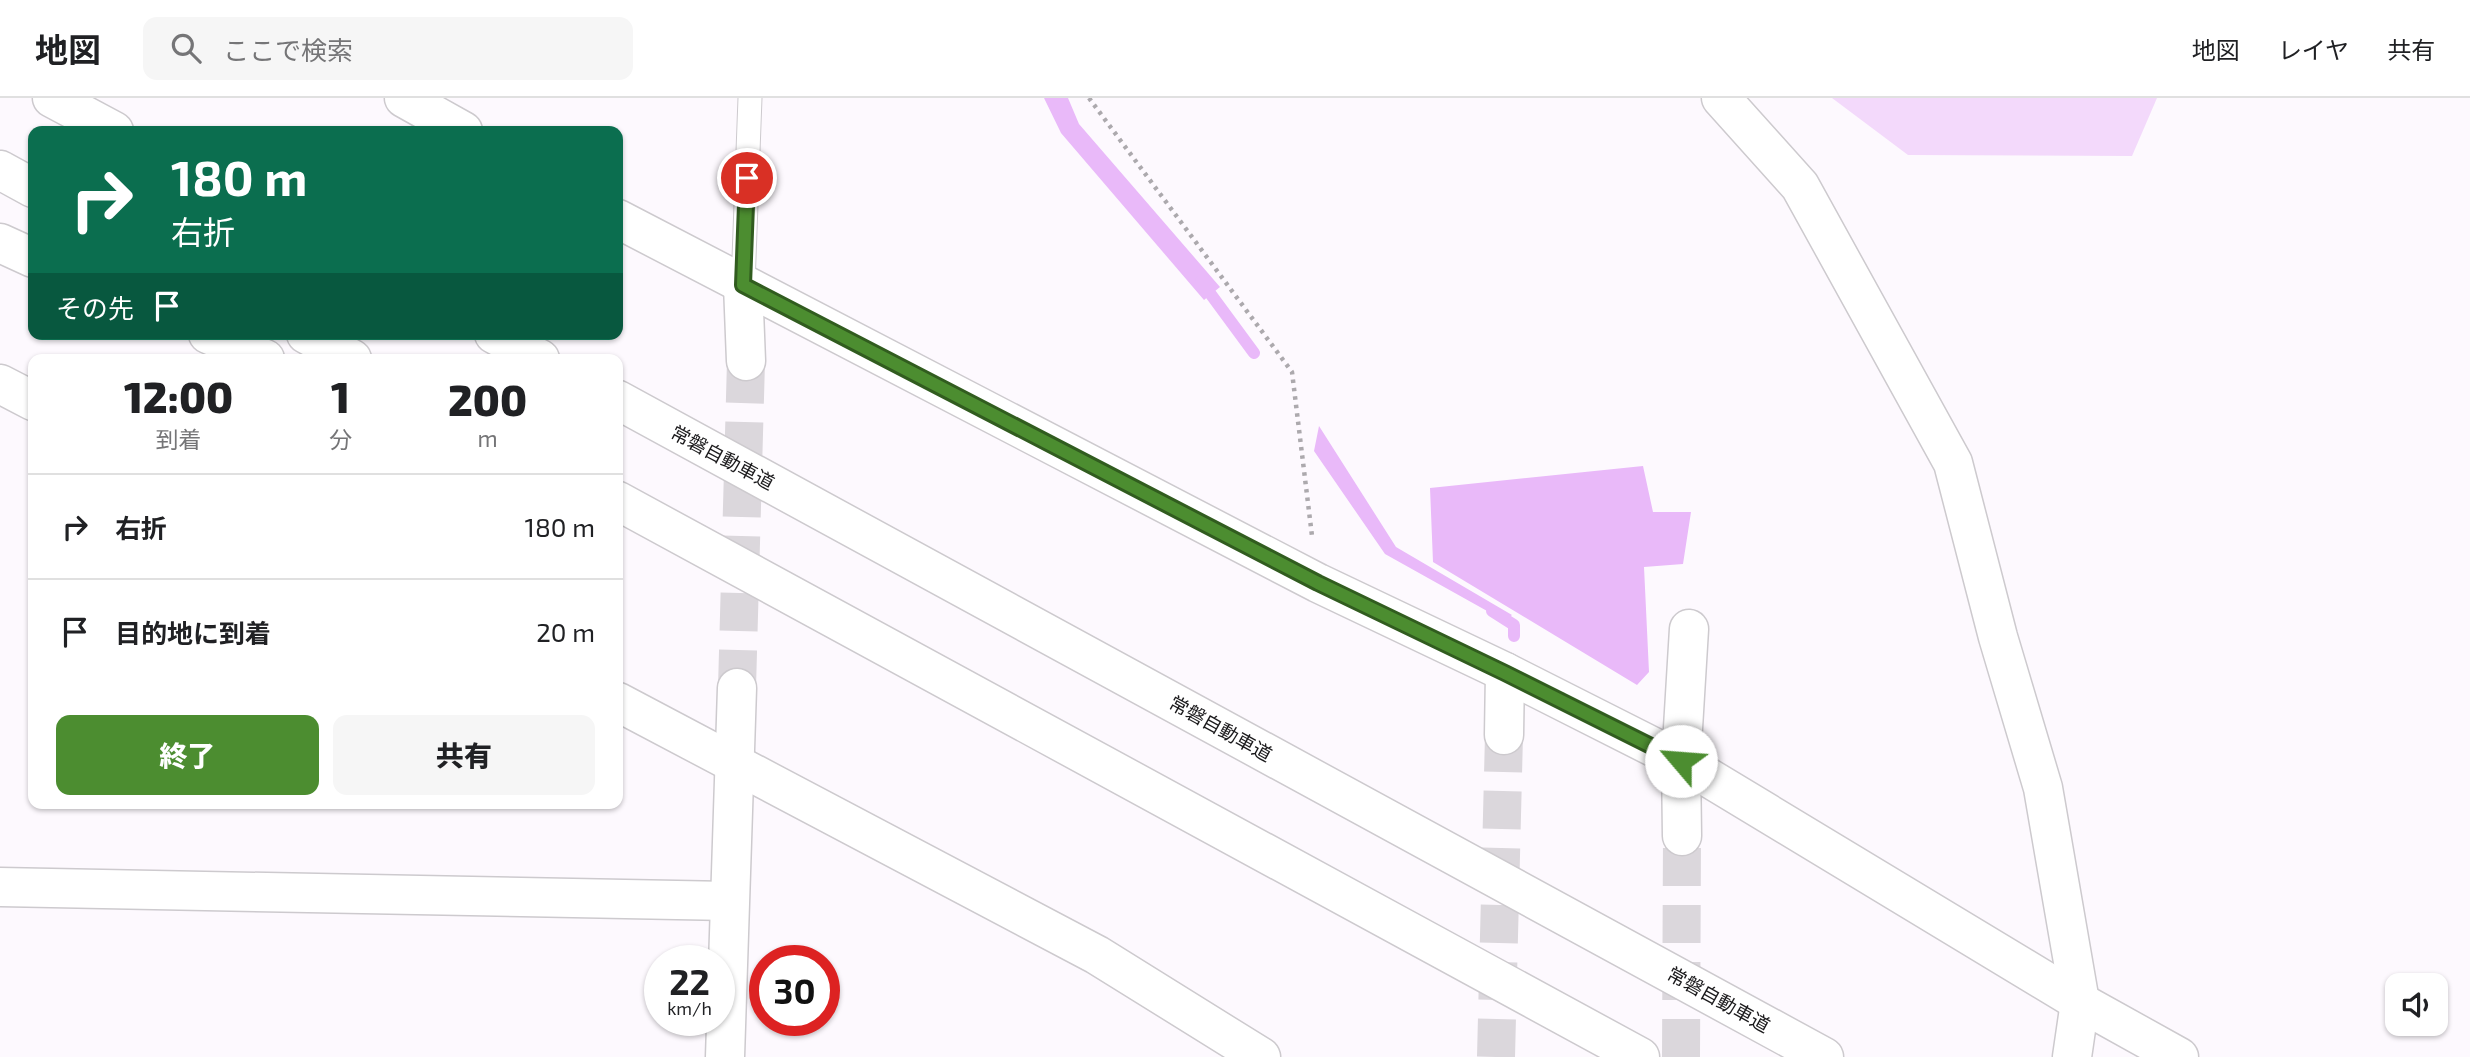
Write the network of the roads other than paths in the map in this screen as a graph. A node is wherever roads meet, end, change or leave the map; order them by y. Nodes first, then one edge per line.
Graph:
1 (52, 98) edge
2 (404, 98) edge
3 (750, 98) edge
4 (1721, 98) edge
5 (105, 126) edge
6 (454, 126) edge
7 (0, 170) edge
8 (28, 185) edge
9 (623, 222) edge
10 (0, 243) edge
11 (28, 256) edge
12 (743, 285) junction
13 (222, 340) edge
14 (317, 340) edge
15 (505, 340) edge
16 (254, 354) edge
17 (343, 354) edge
18 (531, 354) edge
19 (746, 360) tunnel mouth
20 (0, 384) edge
21 (28, 398) edge
22 (623, 403) edge
23 (623, 504) edge
24 (623, 512) edge
25 (703, 547) junction
26 (1689, 629) dead end
27 (1505, 673) junction
28 (737, 688) tunnel mouth
29 (623, 705) edge
30 (1504, 735) tunnel mouth
31 (1681, 761) junction
32 (735, 762) junction
33 (1682, 836) tunnel mouth
34 (0, 887) edge
35 (729, 901) junction
36 (2080, 1002) junction
37 (725, 1057) edge
38 (1261, 1057) edge
39 (1640, 1057) edge
40 (1824, 1057) edge
41 (2071, 1057) edge
42 (2179, 1057) edge

1 - 5 main road
2 - 6 main road
3 - 12 lane
4 - 36 main road
7 - 8 main road
9 - 12 main road
10 - 11 main road
12 - 19 main road
12 - 27 main road
13 - 16 main road
14 - 17 main road
15 - 18 main road
20 - 21 main road
22 - 40 main road, 常磐自動車道
23 - 25 main road
24 - 25 main road
25 - 39 main road
26 - 31 main road
27 - 30 main road
27 - 31 main road
28 - 32 main road
29 - 32 main road
31 - 33 main road
31 - 36 main road
32 - 35 main road
32 - 38 main road
34 - 35 main road
35 - 37 main road
36 - 41 main road
36 - 42 main road

